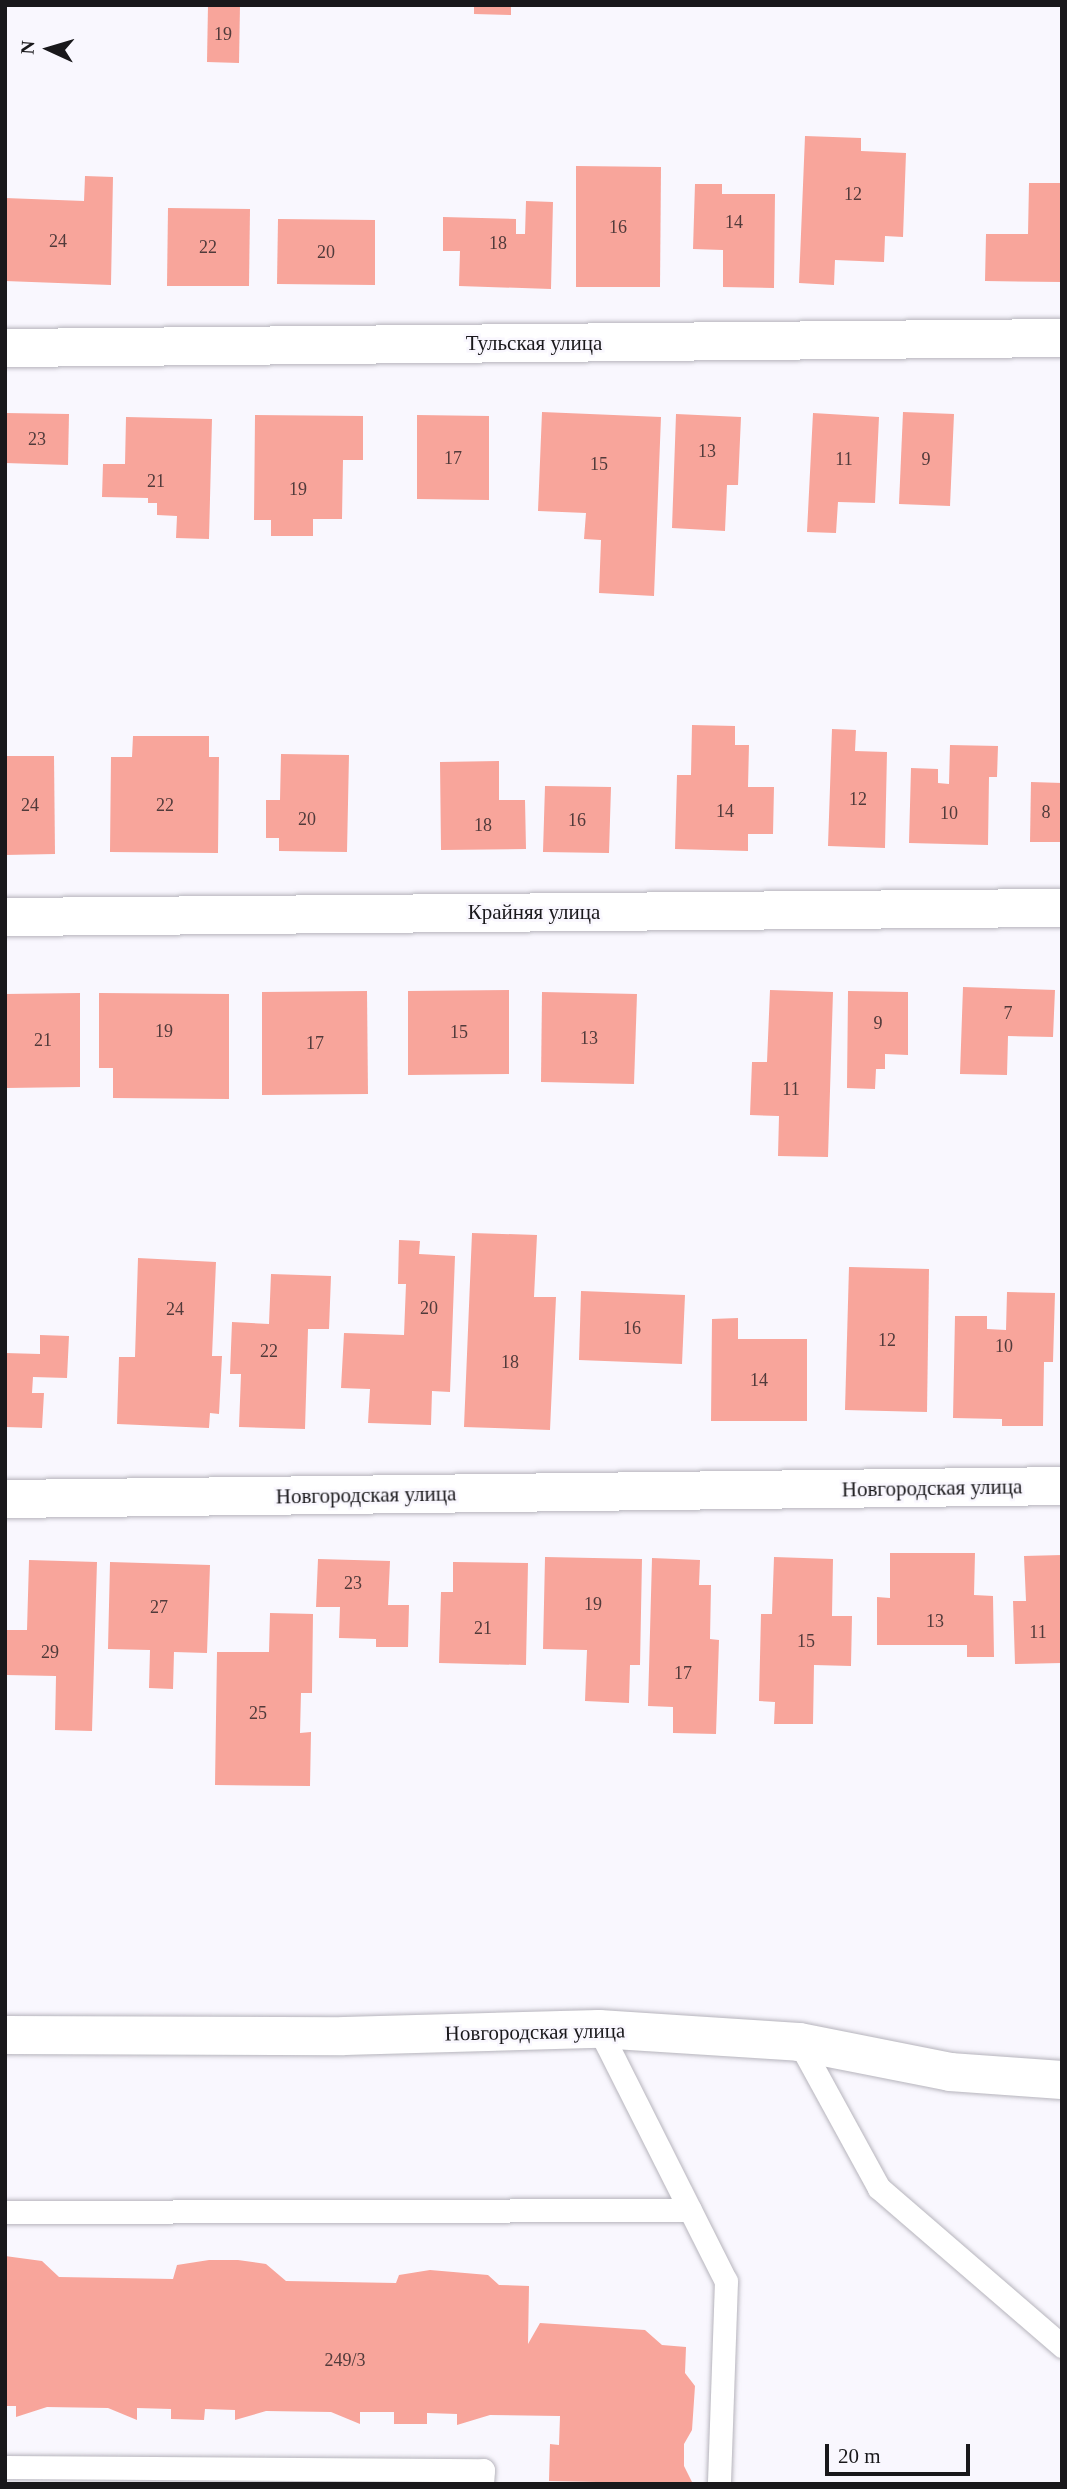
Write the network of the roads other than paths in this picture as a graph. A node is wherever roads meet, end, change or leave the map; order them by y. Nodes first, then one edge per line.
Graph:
1 (1062, 338) edge
2 (5, 348) edge
3 (1062, 908) edge
4 (5, 917) edge
5 (1062, 1486) edge
6 (5, 1499) edge
7 (599, 2029) junction
8 (5, 2035) edge
9 (799, 2042) junction
10 (1062, 2080) edge
11 (690, 2210) junction
12 (5, 2212) edge
13 (1062, 2346) edge
14 (5, 2467) edge
15 (482, 2484) edge
16 (719, 2484) edge

1 - 2 street, Тульская улица
3 - 4 street, Крайняя улица
5 - 6 street, Новгородская улица
7 - 8 street, Новгородская улица
7 - 9 street, Новгородская улица
7 - 11 lane
9 - 10 street, Новгородская улица
9 - 13 lane
11 - 12 lane
11 - 16 lane
14 - 15 lane

